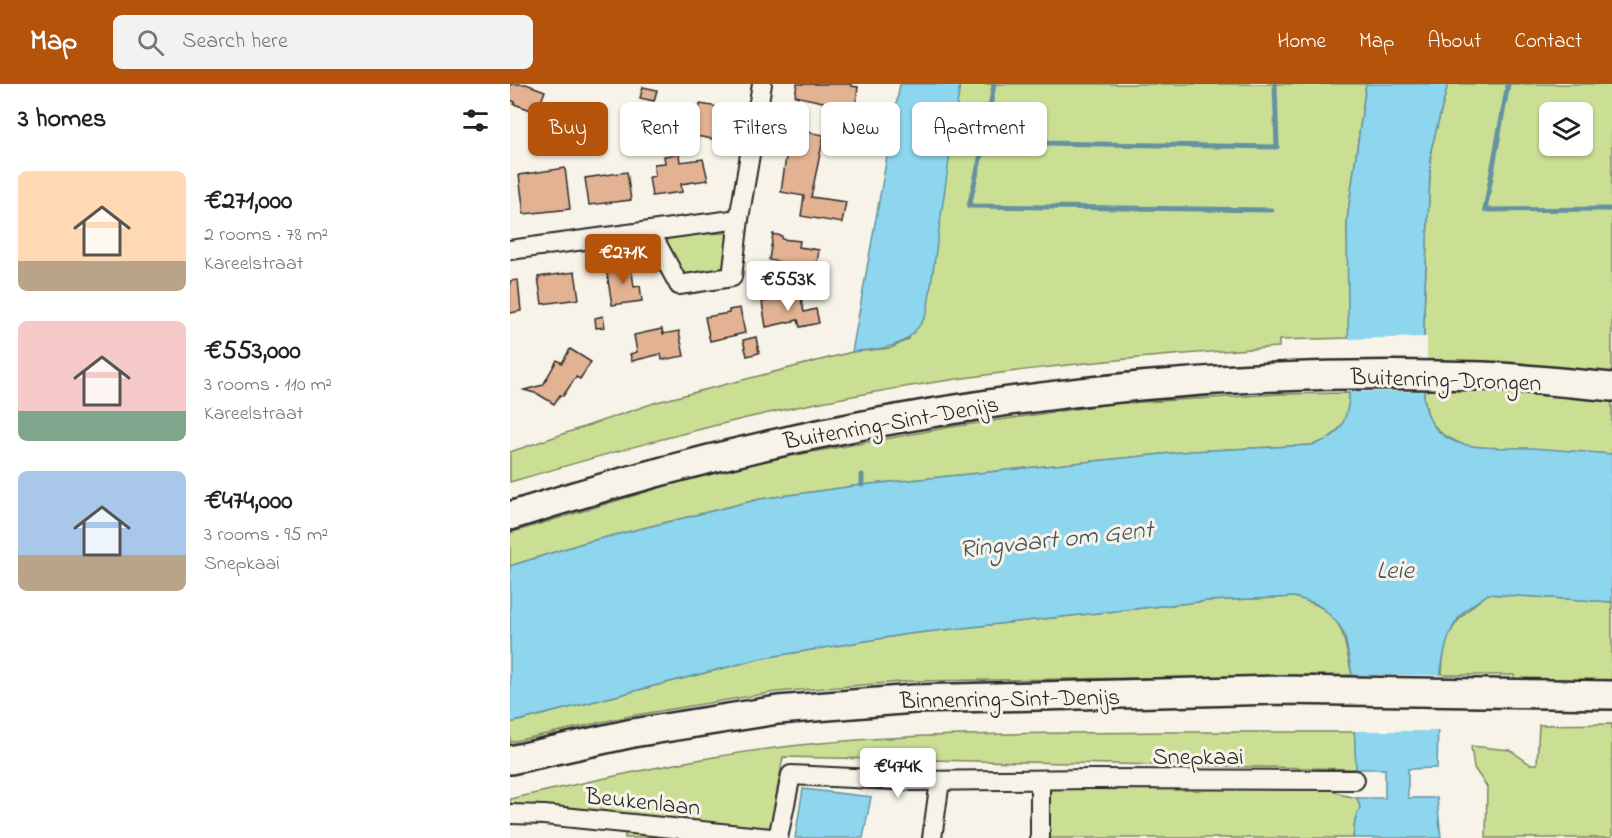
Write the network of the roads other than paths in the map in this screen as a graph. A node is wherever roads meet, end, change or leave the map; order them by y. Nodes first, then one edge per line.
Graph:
1 (762, 84) edge
2 (739, 219) junction
3 (650, 231) junction
4 (510, 250) edge
5 (1280, 377) joint
6 (1612, 387) edge
7 (510, 516) edge
8 (1612, 695) edge
9 (510, 760) edge
10 (1040, 780) junction
11 (1355, 780) dead end
12 (940, 781) junction
13 (510, 814) edge
14 (771, 838) edge
15 (778, 838) edge
16 (932, 838) edge
17 (1041, 838) edge

1 - 2 street
2 - 3 street
2 - 3 street
3 - 4 street
5 - 6 highway, Buitenring-Drongen
5 - 7 highway, Buitenring-Sint-Denijs
8 - 9 highway, Binnenring-Sint-Denijs
10 - 11 street, Snepkaai
10 - 12 street, Snepkaai
10 - 17 street
12 - 15 street, Snepkaai
12 - 16 street
13 - 14 street, Beukenlaan

